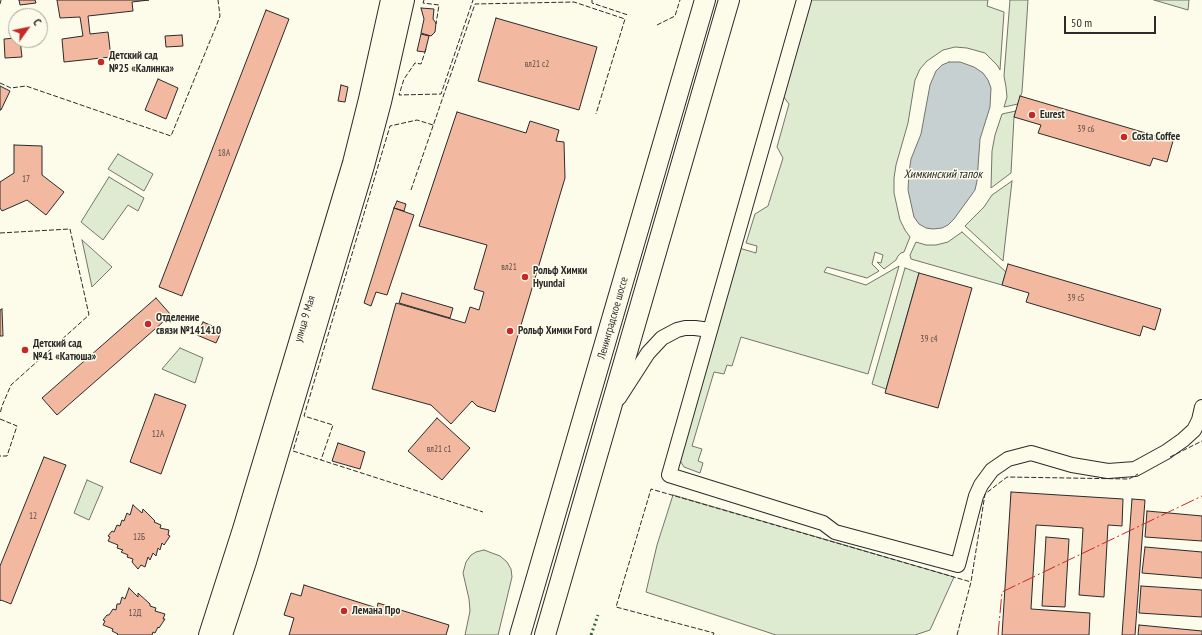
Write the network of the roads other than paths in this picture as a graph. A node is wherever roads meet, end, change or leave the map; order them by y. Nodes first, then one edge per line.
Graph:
1 (390, 0) edge
2 (405, 0) edge
3 (705, 0) edge
4 (729, 0) edge
5 (804, 0) edge
6 (710, 330) junction
7 (1202, 407) edge
8 (611, 410) junction
9 (208, 635) edge
10 (223, 635) edge
11 (520, 635) edge
12 (545, 635) edge

1 - 9 main road, улица 9 Мая
2 - 10 main road, улица 9 Мая
3 - 11 highway, Ленинградское шоссе
4 - 8 highway
5 - 6 street
6 - 7 street
6 - 8 street
8 - 12 highway

